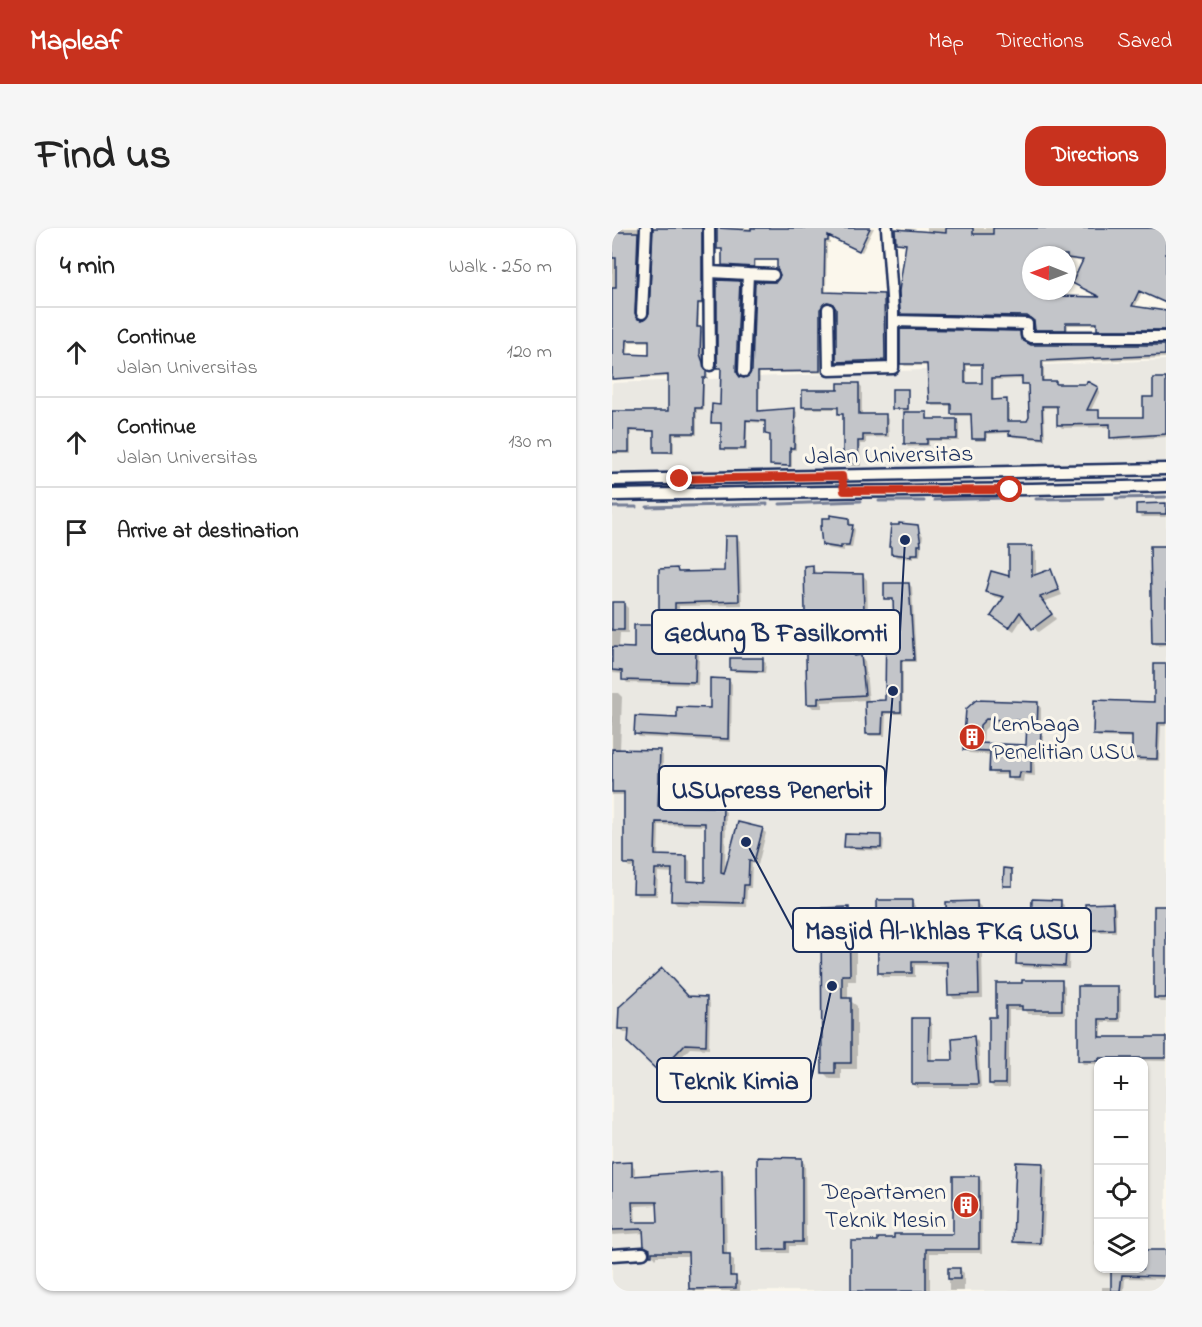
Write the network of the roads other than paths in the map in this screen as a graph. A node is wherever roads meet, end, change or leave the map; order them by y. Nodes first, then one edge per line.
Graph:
1 (646, 228) edge
2 (709, 228) edge
3 (887, 228) edge
4 (710, 272) junction
5 (748, 274) junction
6 (773, 275) dead end
7 (828, 309) dead end
8 (642, 313) dead end
9 (893, 321) junction
10 (1166, 337) edge
11 (710, 365) dead end
12 (744, 371) dead end
13 (1151, 469) junction
14 (1166, 469) edge
15 (1102, 470) junction
16 (943, 473) junction
17 (842, 476) junction
18 (774, 477) junction
19 (717, 478) junction
20 (612, 480) edge
21 (643, 480) junction
22 (1151, 486) junction
23 (1166, 486) edge
24 (1103, 487) junction
25 (844, 491) junction
26 (943, 491) junction
27 (774, 492) junction
28 (716, 493) junction
29 (612, 495) edge
30 (642, 495) junction
31 (643, 1253) dead end
32 (612, 1255) edge

1 - 8 street
2 - 4 street
3 - 9 street
4 - 5 street
4 - 11 street
5 - 6 street
5 - 12 street
7 - 9 street
9 - 10 street
13 - 14 street, Jalan Universitas
13 - 15 street, Jalan Universitas
13 - 22 street
15 - 16 street, Jalan Universitas
15 - 24 street
16 - 17 street, Jalan Universitas
16 - 26 street
17 - 18 street, Jalan Universitas
17 - 25 street
18 - 19 street, Jalan Universitas
18 - 27 street
19 - 21 street, Jalan Universitas
19 - 28 street
20 - 21 street, Jalan Universitas
21 - 30 street
22 - 23 street, Jalan Universitas
22 - 24 street, Jalan Universitas
24 - 26 street, Jalan Universitas
25 - 26 street, Jalan Universitas
25 - 27 street, Jalan Universitas
27 - 28 street, Jalan Universitas
28 - 30 street, Jalan Universitas
29 - 30 street, Jalan Universitas
31 - 32 street

